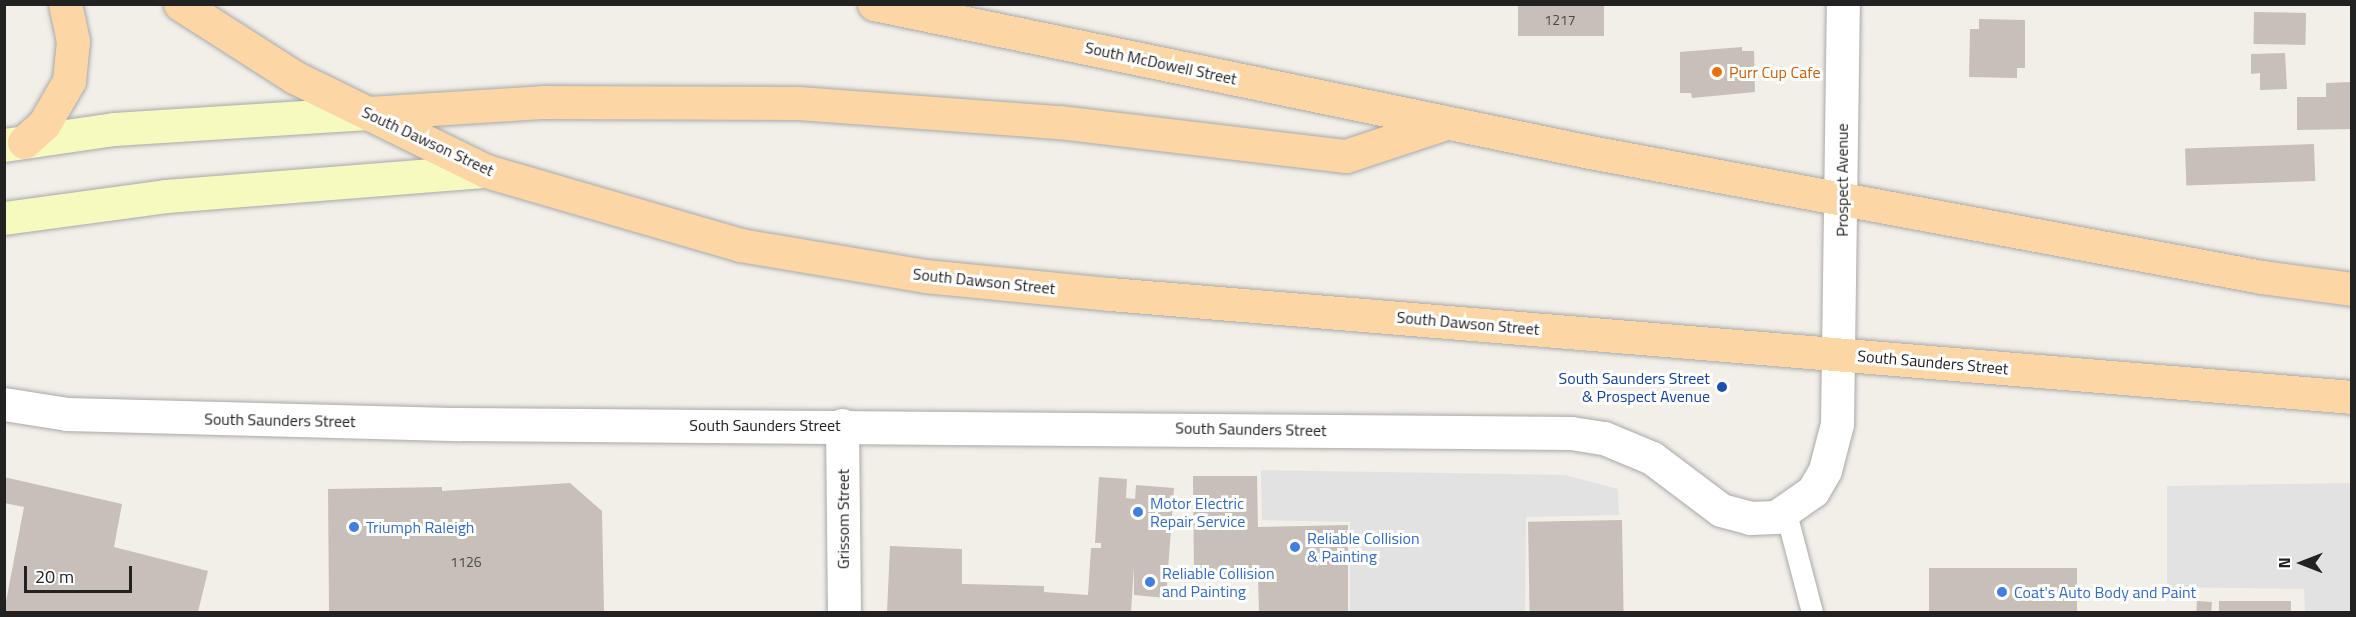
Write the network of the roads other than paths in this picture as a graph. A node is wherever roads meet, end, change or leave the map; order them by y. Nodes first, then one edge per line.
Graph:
1 (65, 4) edge
2 (180, 4) edge
3 (874, 4) edge
4 (1843, 4) edge
5 (368, 113) junction
6 (1448, 122) junction
7 (14, 143) edge
8 (486, 171) junction
9 (1841, 196) junction
10 (4, 218) edge
11 (2352, 289) edge
12 (1840, 355) junction
13 (2352, 397) edge
14 (4, 404) edge
15 (843, 425) junction
16 (1786, 513) junction
17 (844, 612) edge
18 (1812, 612) edge

1 - 7 main road
2 - 5 main road, South Dawson Street
3 - 6 main road, South McDowell Street
4 - 9 street, Prospect Avenue
5 - 6 main road
5 - 7 main road
5 - 8 main road, South Dawson Street
6 - 9 main road, South McDowell Street
8 - 10 main road
8 - 12 main road, South Dawson Street
9 - 11 main road
9 - 12 street, Prospect Avenue
12 - 13 main road, South Saunders Street
12 - 16 street, South Saunders Street
14 - 15 street, South Saunders Street
15 - 16 street, South Saunders Street
15 - 17 street, Grissom Street
16 - 18 lane

